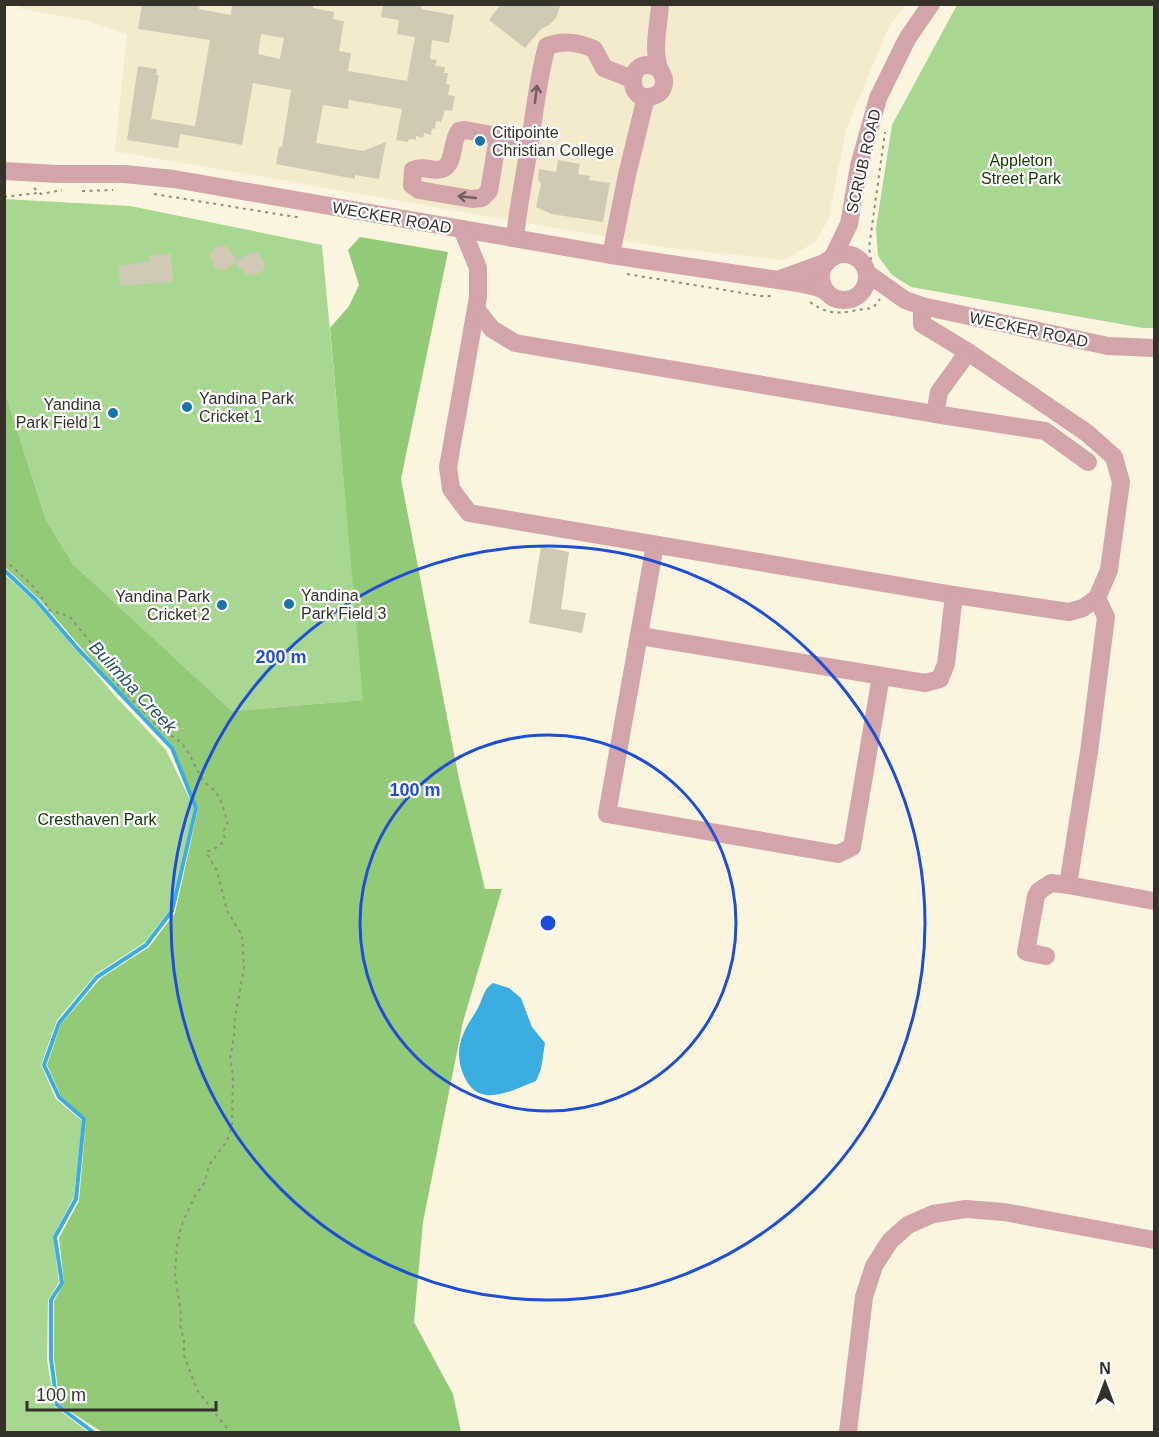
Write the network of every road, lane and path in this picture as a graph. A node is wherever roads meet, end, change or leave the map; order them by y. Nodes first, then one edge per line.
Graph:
1 (660, 4) edge
2 (932, 4) edge
3 (658, 68) junction
4 (632, 79) junction
5 (646, 97) junction
6 (887, 123) dead end
7 (498, 137) junction
8 (530, 142) junction
9 (4, 171) edge
10 (39, 192) dead end
11 (4, 197) edge
12 (849, 224) junction
13 (462, 229) junction
14 (871, 232) dead end
15 (515, 238) junction
16 (611, 255) junction
17 (830, 260) junction
18 (863, 267) junction
19 (779, 280) junction
20 (826, 291) junction
21 (855, 297) junction
22 (914, 303) junction
23 (476, 309) junction
24 (1155, 348) edge
25 (968, 352) junction
26 (935, 414) junction
27 (1088, 462) dead end
28 (655, 545) junction
29 (4, 560) edge
30 (954, 595) junction
31 (1097, 598) junction
32 (640, 636) junction
33 (881, 676) junction
34 (1068, 885) junction
35 (1155, 901) edge
36 (1046, 956) dead end
37 (1155, 1240) edge
38 (230, 1432) edge
39 (848, 1432) edge

1 - 3 street
2 - 12 street, SCRUB ROAD
3 - 4 street
3 - 5 street
4 - 5 street
8 -> 4 street
5 - 16 street
6 - 14 path
7 -> 7 street
7 - 8 street
8 - 15 street
9 - 13 street, WECKER ROAD
10 - 11 path
12 - 17 street, SCRUB ROAD
12 - 18 street, SCRUB ROAD
13 - 15 street, WECKER ROAD
13 - 23 street
15 - 16 street, WECKER ROAD
16 - 19 street, WECKER ROAD
17 - 18 street, WECKER ROAD
17 - 19 street, WECKER ROAD
17 - 20 street
18 - 21 street
18 - 22 street, WECKER ROAD
19 - 20 street, WECKER ROAD
20 - 21 street, WECKER ROAD
21 - 22 street, WECKER ROAD
22 - 24 street, WECKER ROAD
22 - 25 street
23 - 26 street
23 - 28 street
25 - 26 street
25 - 31 street
26 - 27 street
28 - 30 street
28 - 32 street
29 - 38 path
30 - 31 street
30 - 33 street
31 - 34 street
32 - 33 street
32 - 33 street
34 - 35 street
34 - 36 street
37 - 39 street

